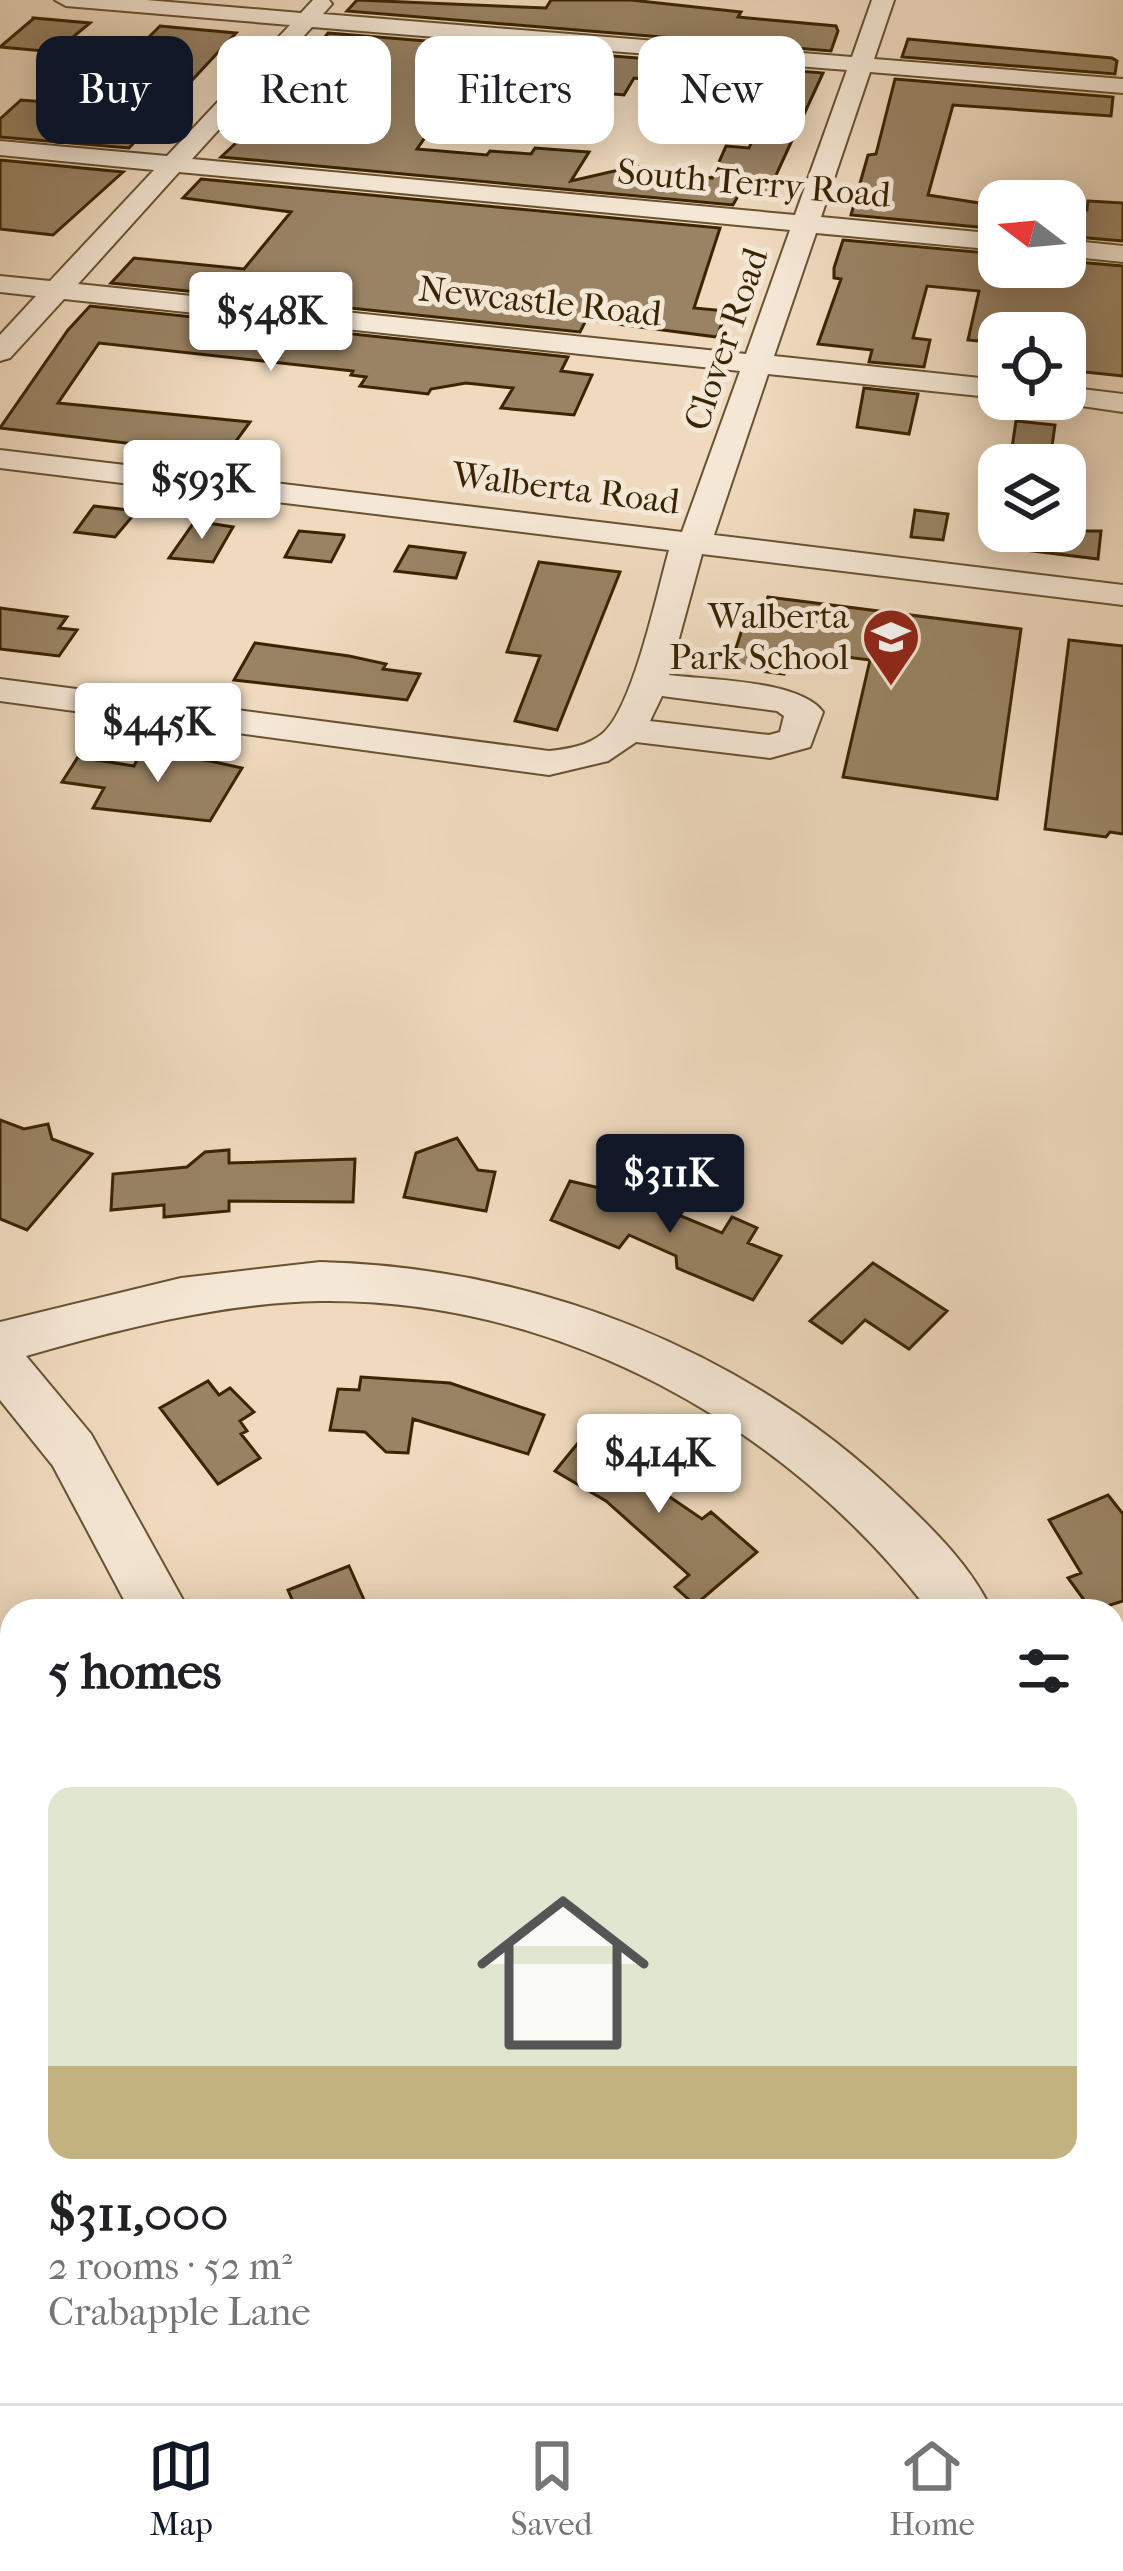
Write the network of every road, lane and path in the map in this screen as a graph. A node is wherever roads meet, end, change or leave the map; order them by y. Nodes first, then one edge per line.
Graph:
1 (66, 0) edge
2 (883, 0) edge
3 (315, 10) edge
4 (863, 65) junction
5 (1123, 86) edge
6 (0, 148) edge
7 (175, 164) junction
8 (808, 224) junction
9 (978, 240) edge
10 (1086, 250) edge
11 (1123, 254) edge
12 (0, 284) edge
13 (58, 290) junction
14 (0, 352) edge
15 (760, 364) junction
16 (978, 387) edge
17 (1086, 399) edge
18 (1123, 403) edge
19 (0, 459) edge
20 (695, 542) junction
21 (1048, 586) junction
22 (1123, 595) edge
23 (1123, 623) edge
24 (647, 683) junction
25 (0, 690) edge
26 (627, 730) junction
27 (0, 1343) edge
28 (0, 1362) edge
29 (153, 1599) edge
30 (955, 1599) edge

1 - 3 street
2 - 4 street, Clover Road
3 - 4 street
3 - 7 street
4 - 5 street
4 - 8 street, Clover Road
6 - 7 street, South Terry Road
7 - 8 street, South Terry Road
7 - 13 street
8 - 9 street, South Terry Road
8 - 15 street, Clover Road
10 - 11 street
12 - 13 street, Newcastle Road
13 - 14 street
13 - 15 street, Newcastle Road
15 - 16 street, Newcastle Road
15 - 20 street, Clover Road
17 - 18 street
19 - 20 street, Walberta Road
20 - 21 street, Walberta Road
20 - 24 street, Clover Road
21 - 22 street, Walberta Road
21 - 23 street
24 - 26 street, Clover Road
24 - 26 street
25 - 26 street
27 - 30 street
28 - 29 street

